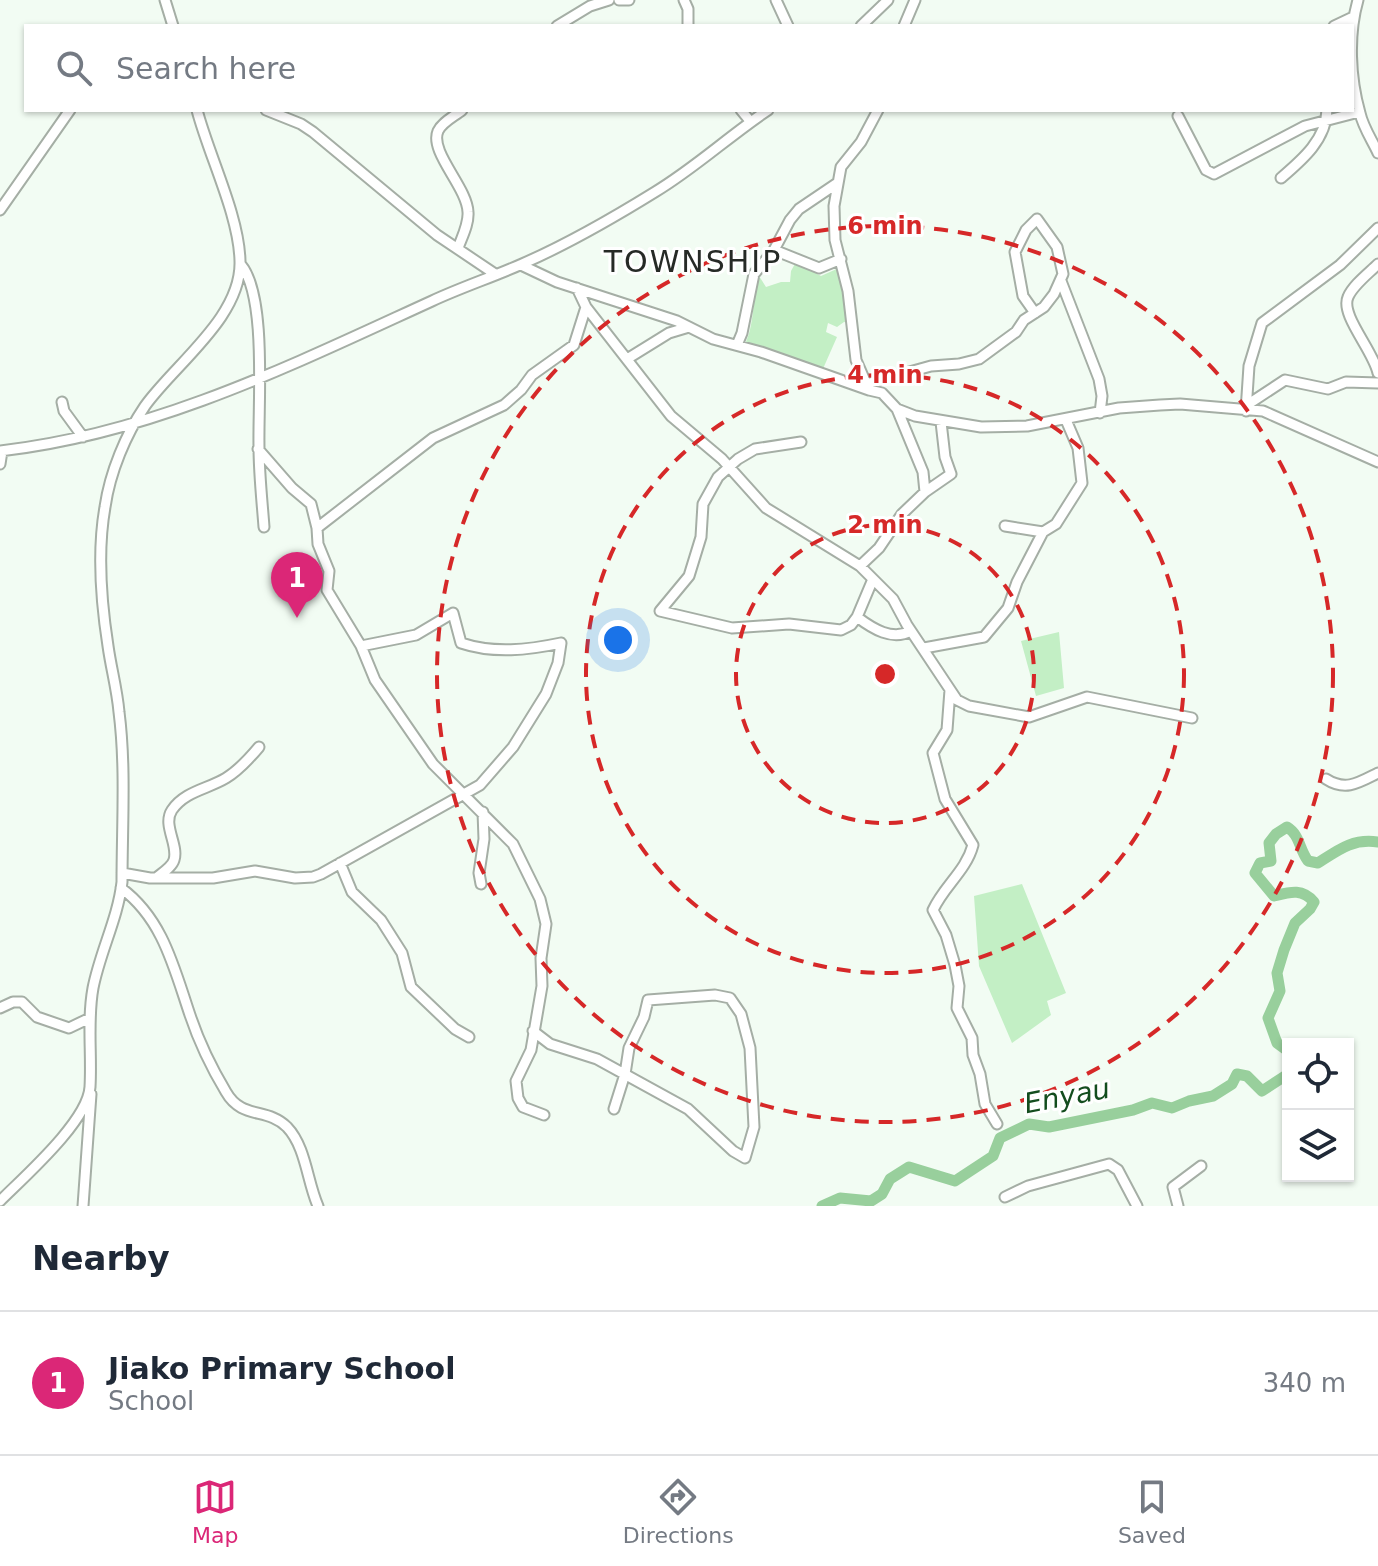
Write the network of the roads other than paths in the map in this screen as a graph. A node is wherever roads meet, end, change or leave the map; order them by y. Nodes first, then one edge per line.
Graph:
1 (165, 0) edge
2 (609, 0) edge
3 (619, 0) edge
4 (629, 0) edge
5 (684, 0) edge
6 (776, 0) edge
7 (888, 0) edge
8 (915, 0) edge
9 (1358, 0) edge
10 (1353, 17) junction
11 (172, 24) edge
12 (560, 24) edge
13 (688, 24) edge
14 (787, 24) edge
15 (863, 24) edge
16 (905, 24) edge
17 (1338, 24) edge
18 (1353, 24) edge
19 (1354, 83) edge
20 (69, 112) edge
21 (198, 112) edge
22 (271, 112) edge
23 (459, 112) edge
24 (743, 112) edge
25 (765, 112) edge
26 (877, 112) edge
27 (1327, 112) edge
28 (1359, 112) junction
29 (1178, 116) dead end
30 (750, 121) junction
31 (1327, 121) junction
32 (1378, 153) edge
33 (1281, 178) dead end
34 (836, 184) junction
35 (0, 210) edge
36 (1378, 228) edge
37 (458, 248) junction
38 (774, 250) junction
39 (841, 259) junction
40 (1378, 264) edge
41 (241, 265) junction
42 (521, 265) junction
43 (495, 274) junction
44 (1061, 281) junction
45 (577, 288) junction
46 (586, 307) junction
47 (1035, 313) junction
48 (689, 327) junction
49 (737, 345) junction
50 (627, 359) junction
51 (1378, 373) edge
52 (259, 379) junction
53 (1378, 383) edge
54 (868, 387) junction
55 (62, 402) dead end
56 (1246, 408) junction
57 (897, 409) junction
58 (1100, 413) junction
59 (1066, 420) junction
60 (941, 422) junction
61 (134, 423) junction
62 (83, 437) junction
63 (801, 442) dead end
64 (258, 449) junction
65 (1, 451) edge
66 (1378, 462) edge
67 (0, 464) edge
68 (728, 467) junction
69 (925, 492) junction
70 (1005, 526) dead end
71 (264, 527) dead end
72 (317, 528) junction
73 (1043, 532) junction
74 (860, 566) junction
75 (873, 579) junction
76 (857, 617) junction
77 (911, 631) junction
78 (361, 646) junction
79 (924, 648) junction
80 (950, 690) junction
81 (1192, 718) dead end
82 (259, 747) dead end
83 (1378, 773) edge
84 (1326, 779) dead end
85 (466, 794) junction
86 (483, 812) junction
87 (340, 863) junction
88 (122, 873) junction
89 (156, 878) junction
90 (481, 884) dead end
91 (121, 888) junction
92 (0, 1008) edge
93 (90, 1018) junction
94 (533, 1031) junction
95 (469, 1037) dead end
96 (625, 1074) junction
97 (90, 1090) junction
98 (614, 1109) dead end
99 (544, 1115) dead end
100 (997, 1124) dead end
101 (1201, 1166) dead end
102 (1005, 1197) dead end
103 (0, 1201) edge
104 (83, 1206) edge
105 (318, 1206) edge
106 (1137, 1206) edge
107 (1178, 1206) edge

1 - 11 street
2 - 12 street
3 - 4 street
5 - 13 street
6 - 14 street
7 - 15 street
8 - 16 street
9 - 10 street
10 - 17 street
10 - 18 street
19 - 28 street
20 - 35 street
21 - 41 street
22 - 37 street
23 - 37 street
24 - 30 street
25 - 30 street
26 - 34 street
27 - 31 street
28 - 31 street
28 - 32 street
29 - 31 street
30 - 42 street
31 - 33 street
34 - 38 street
34 - 39 street
36 - 56 street
37 - 43 street
38 - 39 street
38 - 49 street
39 - 54 street
40 - 51 street
41 - 52 street
41 - 61 street
42 - 43 street
42 - 45 street
43 - 52 street
44 - 47 street
44 - 47 street
44 - 58 street
45 - 46 street
45 - 48 street
46 - 50 street
46 - 72 street
47 - 54 street
48 - 49 street
48 - 50 street
49 - 54 street
50 - 68 street
52 - 61 street
52 - 64 street
53 - 56 street
54 - 57 street
55 - 62 street
56 - 58 street
56 - 66 street
57 - 60 street
57 - 69 street
58 - 59 street
59 - 60 street
59 - 73 street
60 - 69 street
61 - 62 street
61 - 88 street
62 - 65 street
63 - 68 street
64 - 71 street
64 - 72 street
65 - 67 street
68 - 74 street
68 - 76 street
69 - 74 street
70 - 73 street
72 - 78 street
73 - 79 street
74 - 75 street
75 - 76 street
75 - 77 street
76 - 77 street
77 - 79 street
78 - 85 street
78 - 85 street
79 - 80 street
80 - 81 street
80 - 100 street
82 - 89 street
83 - 84 street
85 - 86 street
85 - 87 street
86 - 90 street
86 - 94 street
87 - 89 street
87 - 95 street
88 - 89 street
88 - 91 street
91 - 93 street
91 - 105 street
92 - 93 street
93 - 97 street
94 - 96 street
94 - 99 street
96 - 96 street
96 - 98 street
97 - 103 street
97 - 104 street
101 - 107 street
102 - 106 street

